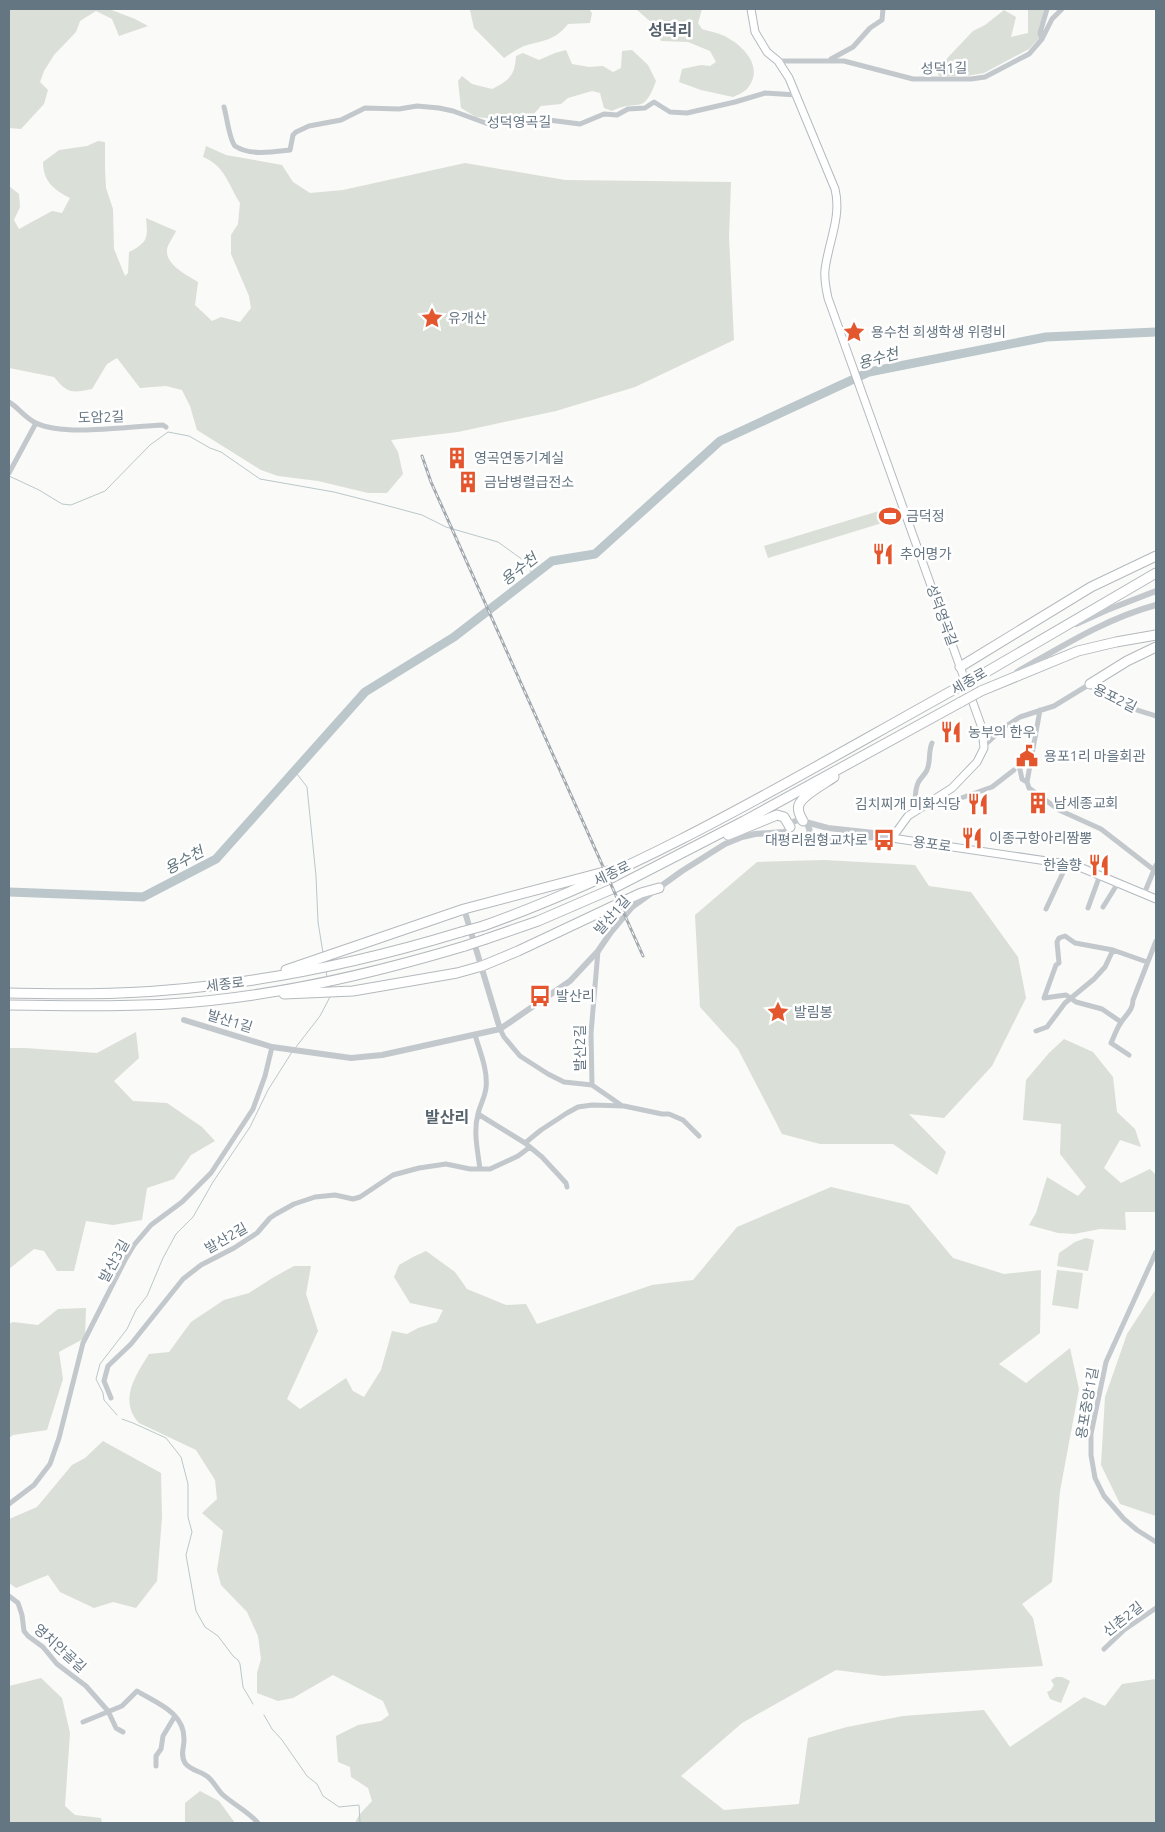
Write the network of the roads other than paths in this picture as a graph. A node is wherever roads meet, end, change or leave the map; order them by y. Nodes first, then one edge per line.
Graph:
1 (750, 9) edge
2 (883, 9) edge
3 (1047, 9) edge
4 (1062, 9) edge
5 (1042, 39) junction
6 (830, 60) junction
7 (778, 61) junction
8 (797, 95) junction
9 (224, 107) dead end
10 (9, 402) edge
11 (36, 423) junction
12 (166, 427) dead end
13 (9, 472) edge
14 (1156, 556) edge
15 (1156, 573) edge
16 (1156, 591) edge
17 (1156, 605) edge
18 (1156, 635) edge
19 (1156, 647) edge
20 (1006, 660) junction
21 (960, 666) junction
22 (1090, 684) junction
23 (994, 685) junction
24 (1040, 710) junction
25 (1156, 716) edge
26 (888, 742) junction
27 (932, 743) dead end
28 (984, 746) junction
29 (1019, 764) dead end
30 (1014, 770) dead end
31 (1027, 782) junction
32 (944, 794) junction
33 (915, 812) junction
34 (804, 822) junction
35 (789, 828) junction
36 (755, 834) junction
37 (791, 837) junction
38 (889, 838) junction
39 (804, 840) junction
40 (692, 848) junction
41 (1067, 864) junction
42 (630, 865) junction
43 (1155, 867) edge
44 (1100, 875) junction
45 (1118, 883) junction
46 (659, 888) junction
47 (1144, 894) junction
48 (1156, 899) edge
49 (1103, 907) dead end
50 (1088, 908) dead end
51 (464, 909) junction
52 (1046, 909) dead end
53 (1156, 941) edge
54 (1113, 950) junction
55 (598, 951) junction
56 (1147, 962) junction
57 (482, 966) junction
58 (307, 967) junction
59 (313, 989) junction
60 (9, 992) edge
61 (1071, 997) junction
62 (9, 1005) edge
63 (184, 1020) dead end
64 (1121, 1022) junction
65 (500, 1029) junction
66 (1036, 1032) dead end
67 (474, 1035) junction
68 (272, 1047) junction
69 (1129, 1055) dead end
70 (592, 1085) junction
71 (624, 1106) junction
72 (478, 1114) junction
73 (699, 1136) dead end
74 (528, 1145) junction
75 (480, 1169) junction
76 (567, 1187) dead end
77 (1156, 1252) edge
78 (111, 1398) dead end
79 (9, 1504) edge
80 (1156, 1542) edge
81 (9, 1596) edge
82 (1156, 1608) edge
83 (1104, 1649) dead end
84 (108, 1711) junction
85 (175, 1716) junction
86 (83, 1722) dead end
87 (123, 1732) dead end
88 (156, 1766) dead end
89 (258, 1823) edge

1 - 7 main road
2 - 6 street, 성덕1길
3 - 5 street
4 - 5 street, 성덕1길
5 - 6 street, 성덕1길
6 - 7 street, 성덕1길
7 - 8 main road
8 - 9 street, 성덕영곡길
8 - 21 main road, 성덕영곡길
10 - 11 street, 도암2길
11 - 12 street, 도암2길
11 - 13 street
14 - 21 highway
15 - 20 highway, 세종로
16 - 20 street
17 - 23 street
18 - 23 highway, 세종로
19 - 22 highway
20 - 42 highway, 세종로, bridge
21 - 28 main road, 성덕영곡길
22 - 24 street, 용포2길
22 - 25 street, 용포2길
23 - 26 highway, 세종로, bridge
24 - 28 street, 용포2길
24 - 31 street
26 - 34 highway
26 - 40 highway, 세종로
27 - 33 street
28 - 32 main road, 용포2길
29 - 31 street
30 - 32 street
31 - 43 street
32 - 33 main road, 용포2길
33 - 38 main road, 용포2길
34 - 35 street
34 - 38 street
34 - 39 street
35 - 36 street
35 - 37 street
35 - 40 highway
36 - 37 street
36 - 46 street, 발산1길
37 - 39 street
38 - 39 street
38 - 41 main road, 용포로
40 - 59 highway, 세종로, bridge
41 - 44 main road, 용포로
41 - 52 street
42 - 51 highway
42 - 58 highway, 세종로, bridge
43 - 47 street
44 - 45 main road, 용포로
44 - 50 street
45 - 47 main road, 용포로
45 - 49 street
46 - 55 street, 발산1길
46 - 57 highway
47 - 48 main road, 용포로
51 - 57 street
51 - 58 highway
53 - 56 street
54 - 56 street
54 - 61 street
54 - 61 street
55 - 65 street, 발산1길
55 - 70 street, 발산2길
56 - 64 street
57 - 59 highway
57 - 65 street
58 - 60 highway, 세종로
59 - 62 highway, 세종로
61 - 64 street
61 - 66 street
63 - 68 street, 발산1길
64 - 69 street
65 - 67 street, 발산1길
65 - 70 street, 발산2길
67 - 68 street, 발산1길
67 - 72 street
68 - 79 street, 발산3길
70 - 71 street, 발산2길
71 - 73 street, 발산2길
71 - 74 street, 발산2길
72 - 74 street
72 - 75 street
74 - 75 street, 발산2길
74 - 76 street
75 - 78 street, 발산2길
77 - 80 street, 용포중앙1길
81 - 84 street, 영치안골길
82 - 83 street, 신촌2길
84 - 85 street
84 - 86 street
84 - 87 street, 영치안골길
85 - 88 street
85 - 89 street

